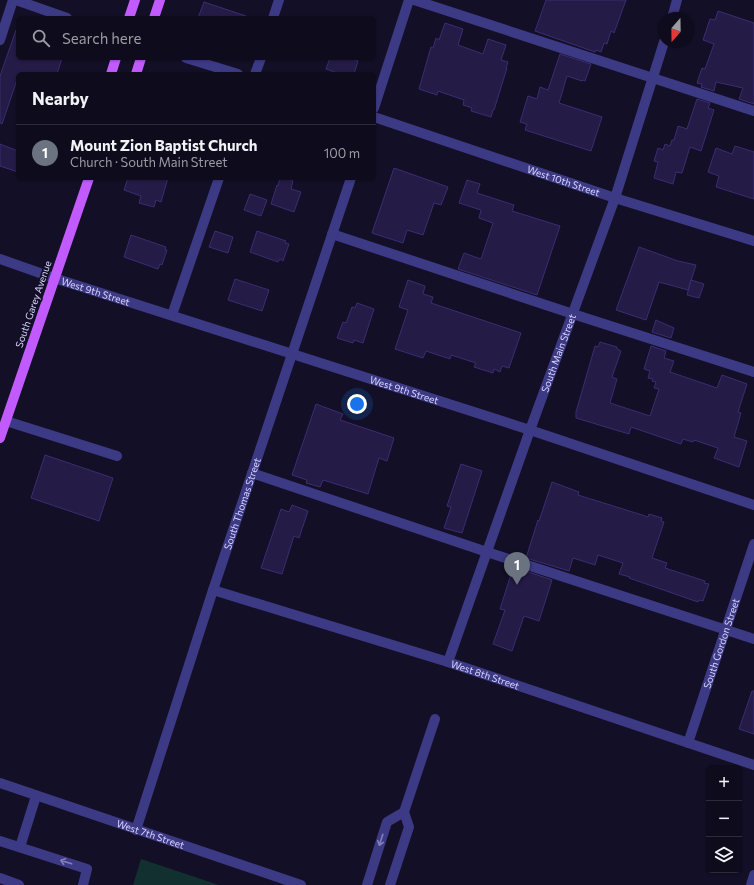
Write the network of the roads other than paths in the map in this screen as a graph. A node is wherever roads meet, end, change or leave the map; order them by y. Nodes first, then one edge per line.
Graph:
1 (15, 0) edge
2 (135, 0) edge
3 (160, 0) edge
4 (279, 0) edge
5 (410, 0) edge
6 (414, 0) edge
7 (677, 0) edge
8 (674, 12) edge
9 (62, 16) edge
10 (130, 16) edge
11 (155, 16) edge
12 (274, 16) edge
13 (0, 40) edge
14 (662, 48) edge
15 (115, 60) edge
16 (140, 60) edge
17 (192, 60) edge
18 (259, 60) edge
19 (112, 72) edge
20 (137, 72) edge
21 (232, 72) edge
22 (256, 72) edge
23 (653, 78) junction
24 (376, 102) edge
25 (754, 111) edge
26 (376, 118) edge
27 (87, 180) edge
28 (218, 180) edge
29 (350, 180) edge
30 (615, 198) junction
31 (332, 234) junction
32 (754, 241) edge
33 (0, 259) edge
34 (54, 278) junction
35 (573, 314) junction
36 (172, 315) junction
37 (292, 354) junction
38 (754, 372) edge
39 (6, 421) junction
40 (530, 430) junction
41 (0, 438) edge
42 (117, 456) dead end
43 (252, 473) junction
44 (754, 505) edge
45 (754, 544) edge
46 (487, 552) junction
47 (213, 590) junction
48 (725, 630) junction
49 (754, 639) edge
50 (448, 662) junction
51 (434, 719) dead end
52 (688, 743) junction
53 (754, 765) edge
54 (0, 783) edge
55 (36, 796) junction
56 (404, 812) junction
57 (136, 830) junction
58 (0, 841) edge
59 (20, 847) junction
60 (754, 875) edge
61 (0, 878) edge
62 (19, 885) edge
63 (82, 885) edge
64 (301, 885) edge
65 (367, 885) edge
66 (390, 885) edge
67 (751, 885) edge

1 - 9 street
1 - 13 street
2 - 10 main road
3 - 11 main road
4 - 12 street
5 - 24 street
6 - 23 street
7 - 8 street
14 - 23 street, South Main Street
15 - 19 main road
16 - 20 main road
17 - 21 street
18 - 22 street
23 - 25 street
23 - 30 street, South Main Street
26 - 30 street, West 10th Street
27 - 34 main road, South Garey Avenue
28 - 36 street
29 - 31 street, South Thomas Street
30 - 32 street, West 10th Street
30 - 35 street, South Main Street
31 - 35 street
31 - 37 street, South Thomas Street
33 - 34 street, West 9th Street
34 - 36 street, West 9th Street
34 - 39 main road, South Garey Avenue
35 - 38 street
35 - 40 street, South Main Street
36 - 37 street, West 9th Street
37 - 40 street, West 9th Street
37 - 43 street, South Thomas Street
39 - 41 main road, South Garey Avenue
39 - 42 street
40 - 44 street, West 9th Street
40 - 46 street, South Main Street
43 - 46 street
43 - 47 street, South Thomas Street
45 - 48 street, South Gordon Street
46 - 48 street
46 - 50 street, South Main Street
47 - 50 street, West 8th Street
47 - 57 street, South Thomas Street
48 - 49 street
48 - 52 street, South Gordon Street
50 - 52 street, West 8th Street
51 - 56 street
52 - 53 street, West 8th Street
54 - 55 street, West 7th Street
55 - 57 street, West 7th Street
55 - 59 street
56 -> 65 street
56 - 66 street
57 - 64 street, West 7th Street
58 - 59 street
63 -> 59 street
60 - 67 street
61 - 62 street

